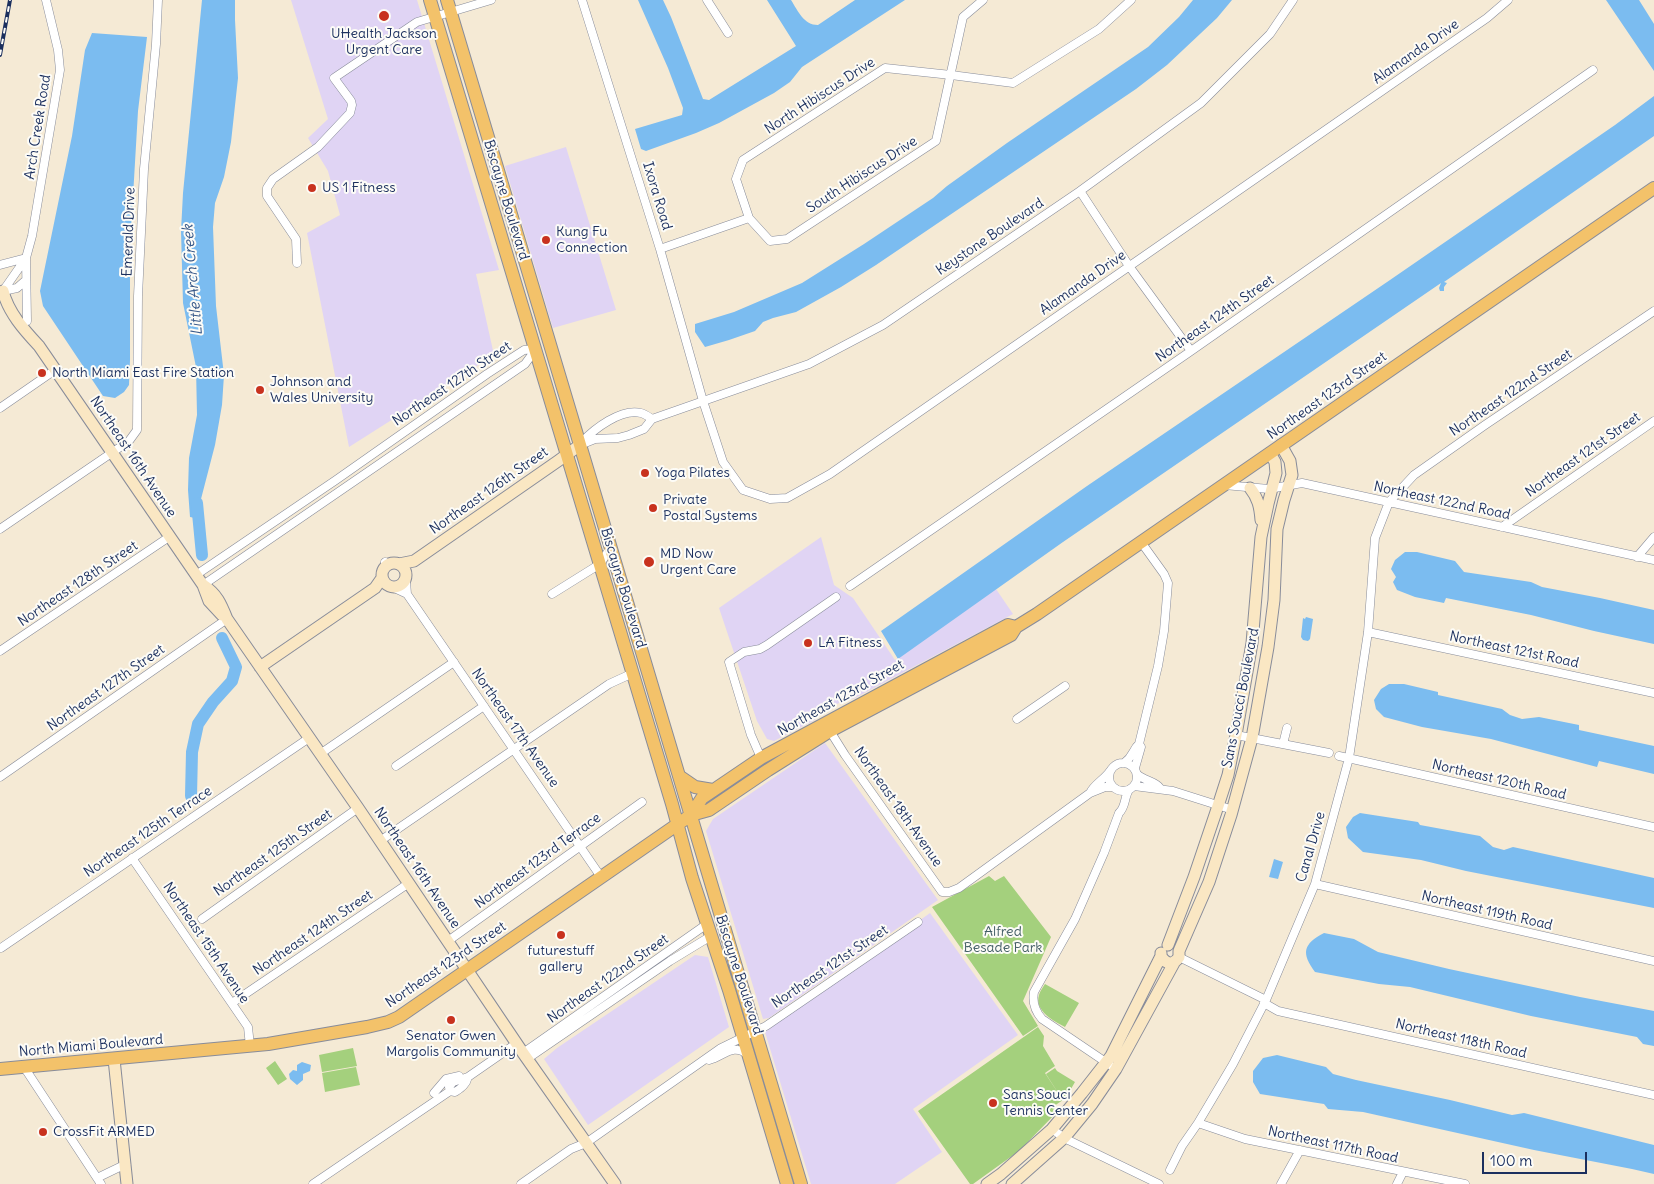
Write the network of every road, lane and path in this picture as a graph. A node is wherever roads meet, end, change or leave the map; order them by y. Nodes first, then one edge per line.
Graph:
1 (46, 0) edge
2 (158, 0) edge
3 (430, 0) edge
4 (491, 0) edge
5 (582, 0) edge
6 (707, 0) edge
7 (982, 0) edge
8 (1131, 0) edge
9 (1293, 0) edge
10 (1508, 0) edge
11 (449, 6) edge
12 (435, 16) junction
13 (728, 34) dead end
14 (1593, 70) dead end
15 (951, 74) junction
16 (1654, 188) edge
17 (1080, 191) junction
18 (749, 218) junction
19 (660, 249) junction
20 (26, 258) junction
21 (297, 263) dead end
22 (0, 264) edge
23 (1130, 266) junction
24 (25, 281) junction
25 (1, 289) edge
26 (1654, 311) edge
27 (524, 312) junction
28 (27, 321) junction
29 (548, 335) junction
30 (39, 346) junction
31 (536, 349) junction
32 (1191, 351) junction
33 (55, 370) junction
34 (560, 376) junction
35 (703, 402) junction
36 (0, 408) edge
37 (652, 418) junction
38 (1654, 421) edge
39 (580, 444) junction
40 (1281, 446) junction
41 (111, 453) junction
42 (1270, 453) junction
43 (567, 454) junction
44 (336, 480) junction
45 (1224, 485) junction
46 (1289, 486) junction
47 (1250, 488) junction
48 (1273, 489) junction
49 (339, 495) junction
50 (1388, 502) junction
51 (268, 526) junction
52 (1502, 527) junction
53 (0, 529) edge
54 (274, 536) junction
55 (169, 537) junction
56 (1261, 537) junction
57 (1654, 537) edge
58 (1141, 542) junction
59 (611, 547) junction
60 (1638, 557) junction
61 (1654, 560) edge
62 (414, 561) junction
63 (390, 564) junction
64 (600, 564) junction
65 (196, 575) junction
66 (406, 578) junction
67 (388, 584) junction
68 (203, 585) junction
69 (850, 586) dead end
70 (407, 594) junction
71 (552, 594) dead end
72 (836, 597) dead end
73 (227, 619) junction
74 (1368, 632) junction
75 (0, 651) edge
76 (454, 662) junction
77 (260, 667) junction
78 (633, 673) junction
79 (906, 683) junction
80 (1065, 686) dead end
81 (1654, 693) edge
82 (484, 706) junction
83 (1017, 718) dead end
84 (1287, 728) dead end
85 (830, 731) junction
86 (1236, 735) junction
87 (309, 738) junction
88 (1252, 738) junction
89 (1139, 744) junction
90 (1284, 744) junction
91 (514, 749) junction
92 (1329, 753) dead end
93 (320, 754) junction
94 (765, 756) junction
95 (1339, 756) dead end
96 (1349, 758) junction
97 (1124, 763) junction
98 (396, 766) dead end
99 (1110, 771) junction
100 (1136, 771) junction
101 (679, 776) junction
102 (759, 776) junction
103 (0, 777) edge
104 (1115, 788) junction
105 (1132, 788) junction
106 (1160, 788) junction
107 (714, 790) junction
108 (1090, 793) junction
109 (642, 802) dead end
110 (1218, 806) junction
111 (358, 808) junction
112 (1233, 810) junction
113 (1119, 813) junction
114 (691, 815) junction
115 (678, 824) junction
116 (1654, 828) edge
117 (380, 841) junction
118 (581, 847) junction
119 (132, 858) junction
120 (601, 877) junction
121 (408, 883) junction
122 (1315, 884) junction
123 (202, 919) dead end
124 (918, 922) dead end
125 (709, 930) junction
126 (448, 941) junction
127 (1168, 945) junction
128 (1, 948) dead end
129 (1161, 956) junction
130 (1178, 957) junction
131 (1654, 961) edge
132 (467, 970) junction
133 (615, 994) junction
134 (1265, 1001) junction
135 (232, 1003) junction
136 (755, 1032) junction
137 (743, 1038) junction
138 (250, 1046) junction
139 (522, 1052) junction
140 (184, 1053) joint
141 (748, 1056) junction
142 (114, 1059) junction
143 (704, 1060) junction
144 (1111, 1065) junction
145 (24, 1067) junction
146 (0, 1069) edge
147 (468, 1077) junction
148 (434, 1093) dead end
149 (1654, 1095) edge
150 (1198, 1123) junction
151 (1052, 1129) junction
152 (1064, 1138) junction
153 (586, 1143) junction
154 (776, 1149) junction
155 (1300, 1150) junction
156 (126, 1164) junction
157 (1170, 1170) dead end
158 (1403, 1172) junction
159 (799, 1179) edge
160 (99, 1181) edge
161 (1455, 1183) edge
162 (127, 1184) edge
163 (313, 1184) edge
164 (521, 1184) edge
165 (615, 1184) edge
166 (787, 1184) edge
167 (987, 1184) edge
168 (1012, 1184) edge
169 (1159, 1184) edge
170 (1281, 1184) edge
171 (1397, 1184) edge
172 (1465, 1184) edge

1 - 20 street, Arch Creek Road
2 - 41 street, Emerald Drive
3 - 12 main road, Biscayne Boulevard
4 - 11 street
5 - 19 street, Ixora Road
6 - 13 street
7 - 15 street
8 - 15 street
9 - 17 street, Keystone Boulevard
10 - 23 street, Alamanda Drive
11 - 12 street
11 - 29 main road, Biscayne Boulevard
12 - 21 street
12 - 27 main road, Biscayne Boulevard
14 - 32 street, Northeast 124th Street
15 - 18 street, South Hibiscus Drive
15 - 18 street, North Hibiscus Drive
16 - 40 main road, Northeast 123rd Street
17 - 23 street
17 - 35 street, Keystone Boulevard
18 - 19 street
19 - 35 street, Ixora Road
20 - 22 street
20 - 24 street, Arch Creek Road
20 - 25 street, Arch Creek Road
23 - 32 street
23 - 35 street, Alamanda Drive
24 - 25 street
24 - 28 street, Arch Creek Road
25 - 28 street, Northeast 16th Avenue
25 - 30 street, Northeast 16th Avenue
26 - 50 street, Northeast 122nd Street
27 - 29 main road
27 - 31 main road, Biscayne Boulevard
28 - 30 street, Northeast 16th Avenue
29 - 34 main road, Biscayne Boulevard
30 - 33 street, Northeast 16th Avenue
31 - 34 main road
31 - 43 main road, Biscayne Boulevard
31 - 44 street, Northeast 127th Street
31 - 49 street, Northeast 127th Street
32 - 69 street, Northeast 124th Street
33 - 36 street
33 - 41 street, Northeast 16th Avenue
34 - 39 main road, Biscayne Boulevard
35 - 37 street, Keystone Boulevard
37 - 39 street, Keystone Boulevard
37 - 39 street, Keystone Boulevard
38 - 52 street, Northeast 121st Street
39 - 43 street, Northeast 126th Street
39 - 59 main road, Biscayne Boulevard
40 - 42 main road, Northeast 123rd Street
40 - 46 street, Sans Soucci Boulevard
41 - 53 street, Emerald Drive
41 - 55 street, Northeast 16th Avenue
42 - 45 main road, Northeast 123rd Street
42 - 48 street, Sans Soucci Boulevard
43 - 62 street, Northeast 126th Street
43 - 64 main road, Biscayne Boulevard
44 - 49 street
44 - 51 street, Northeast 127th Street
45 - 47 street, Northeast 122nd Road
45 - 58 main road, Northeast 123rd Street
46 - 48 street, Northeast 122nd Road
46 - 50 street, Northeast 122nd Road
46 - 88 street, Sans Soucci Boulevard
47 - 48 street, Northeast 122nd Road
47 - 56 street
48 - 56 street, Sans Soucci Boulevard
49 - 54 street, Northeast 127th Street
50 - 52 street, Northeast 122nd Road
50 - 74 street, Canal Drive
51 - 54 street
51 - 65 street, Northeast 127th Street
52 - 60 street, Northeast 122nd Road
54 - 68 street, Northeast 127th Street
55 - 65 street, Northeast 16th Avenue
55 - 75 street, Northeast 128th Street
56 - 86 street, Sans Soucci Boulevard
57 - 60 street
58 - 79 main road, Northeast 123rd Street
58 - 89 street
59 - 64 street
59 - 101 main road, Biscayne Boulevard
60 - 61 street, Northeast 122nd Road
62 - 63 street, Northeast 126th Street
62 - 66 street
63 - 66 street
63 - 67 street
64 - 71 street
64 - 78 main road, Biscayne Boulevard
65 - 68 street, Northeast 16th Avenue
66 - 67 street
66 - 70 street
67 - 70 street
67 - 77 street
68 - 73 street, Northeast 16th Avenue
70 - 76 street, Northeast 17th Avenue
72 - 94 street
73 - 77 street, Northeast 16th Avenue
73 - 103 street, Northeast 127th Street
74 - 81 street, Northeast 121st Road
74 - 96 street, Canal Drive
76 - 82 street, Northeast 17th Avenue
76 - 93 street
77 - 87 street, Northeast 16th Avenue
78 - 91 street
78 - 115 main road, Biscayne Boulevard
79 - 85 main road, Northeast 123rd Street
79 - 94 main road, Northeast 123rd Street
80 - 83 street
82 - 91 street, Northeast 17th Avenue
82 - 98 street
84 - 90 street
85 - 102 main road, Northeast 123rd Street
85 - 108 street, Northeast 18th Avenue
86 - 88 street
86 - 110 street, Sans Soucci Boulevard
87 - 93 street, Northeast 16th Avenue
87 - 119 street, Northeast 125th Terrace
88 - 90 street
88 - 112 street, Sans Soucci Boulevard
89 - 97 street
89 - 100 street
90 - 92 street
91 - 117 street
91 - 118 street, Northeast 17th Avenue
93 - 111 street, Northeast 16th Avenue
94 - 102 main road
94 - 107 main road, Northeast 123rd Street
95 - 96 street, Northeast 120th Road
96 - 116 street, Northeast 120th Road
96 - 122 street, Canal Drive
97 - 99 street
97 - 100 street
99 - 104 street
99 - 108 street
100 - 105 street
100 - 106 street
101 - 107 main road
101 - 114 main road, Biscayne Boulevard
102 - 114 main road, Northeast 123rd Street
104 - 105 street
104 - 108 street
104 - 113 street
105 - 106 street
105 - 113 street
106 - 110 street
107 - 114 main road, Northeast 123rd Street
109 - 118 street, Northeast 123rd Terrace
110 - 112 street
110 - 127 street, Sans Soucci Boulevard
111 - 117 street, Northeast 16th Avenue
111 - 123 street, Northeast 125th Street
112 - 130 street, Sans Soucci Boulevard
113 - 144 street
114 - 115 main road, Northeast 123rd Street
114 - 136 main road, Biscayne Boulevard
115 - 120 main road, Northeast 123rd Street
115 - 125 main road, Biscayne Boulevard
117 - 121 street, Northeast 16th Avenue
118 - 120 street, Northeast 17th Avenue
118 - 126 street, Northeast 123rd Terrace
119 - 128 street, Northeast 125th Terrace
119 - 135 street, Northeast 15th Avenue
120 - 132 main road, Northeast 123rd Street
121 - 126 street, Northeast 16th Avenue
121 - 135 street, Northeast 124th Street
122 - 131 street, Northeast 119th Road
122 - 134 street, Canal Drive
124 - 136 street, Northeast 121st Street
125 - 133 street, Northeast 122nd Street
125 - 133 street, Northeast 122nd Street
125 - 137 main road, Biscayne Boulevard
126 - 132 street, Northeast 16th Avenue
127 - 129 street
127 - 130 street
129 - 130 street
129 - 144 street
130 - 134 street, Northeast 118th Road
130 - 144 street, Sans Soucci Boulevard
132 - 138 main road, Northeast 123rd Street
132 - 139 street, Northeast 16th Avenue
133 - 139 street, Northeast 122nd Street
134 - 149 street, Northeast 118th Road
134 - 150 street, Canal Drive
135 - 138 street, Northeast 15th Avenue
136 - 137 street, Northeast 121st Street
136 - 159 main road, Biscayne Boulevard
137 - 141 main road, Biscayne Boulevard
137 - 143 street, Northeast 121st Street
138 - 140 main road, Northeast 123rd Street
139 - 147 street, Northeast 122nd Street
139 - 153 street, Northeast 16th Avenue
140 - 142 main road, North Miami Boulevard
141 - 143 street, Northeast 121st Street
141 - 154 main road, Biscayne Boulevard
142 - 145 main road, North Miami Boulevard
142 - 156 street
143 - 153 street, Northeast 121st Street
144 - 151 street
144 - 152 street
145 - 146 main road, North Miami Boulevard
145 - 160 street
147 - 148 street
147 - 163 street, Northeast 122nd Street
150 - 155 street, Northeast 117th Road
150 - 157 street, Canal Drive
151 - 152 street
151 - 167 street
152 - 168 street
152 - 169 street
153 - 164 street, Northeast 121st Street
153 - 165 street, Northeast 16th Avenue
154 - 159 main road
154 - 166 main road, Biscayne Boulevard
155 - 158 street, Northeast 117th Road
155 - 170 street
156 - 160 street
156 - 162 street
158 - 161 street, Northeast 117th Road
158 - 171 street
161 - 172 street, Northeast 117th Road

